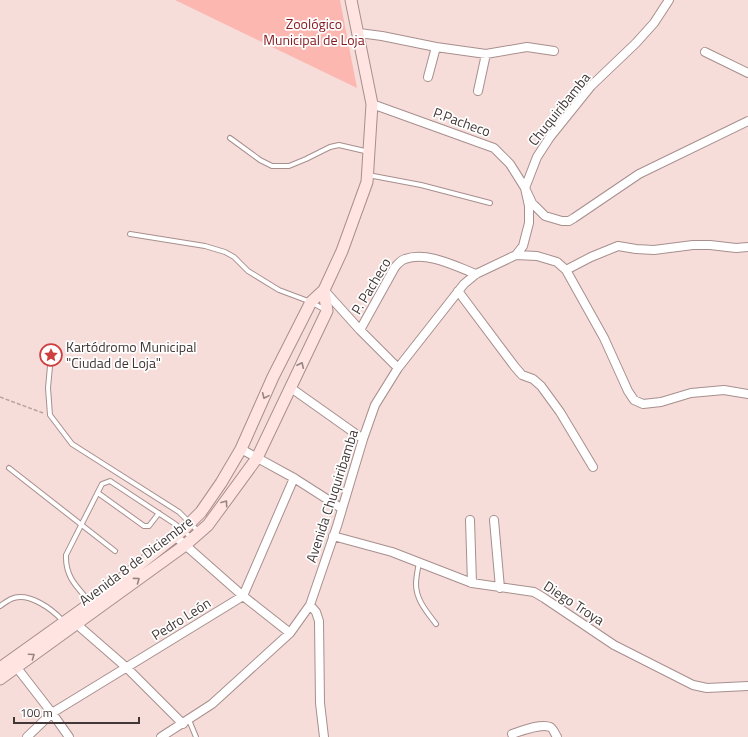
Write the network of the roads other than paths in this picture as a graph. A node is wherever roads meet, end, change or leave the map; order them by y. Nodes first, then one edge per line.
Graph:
1 (351, 0) edge
2 (669, 0) edge
3 (359, 33) junction
4 (436, 47) junction
5 (554, 51) dead end
6 (705, 52) dead end
7 (486, 54) junction
8 (748, 73) edge
9 (428, 78) dead end
10 (478, 91) dead end
11 (372, 104) junction
12 (748, 121) edge
13 (230, 138) dead end
14 (369, 152) junction
15 (367, 175) junction
16 (525, 188) junction
17 (490, 203) dead end
18 (130, 234) dead end
19 (748, 247) edge
20 (516, 255) junction
21 (566, 270) junction
22 (476, 274) junction
23 (324, 290) junction
24 (458, 291) junction
25 (311, 302) junction
26 (327, 311) junction
27 (360, 330) junction
28 (51, 354) dead end
29 (398, 368) junction
30 (291, 388) junction
31 (748, 394) edge
32 (363, 439) junction
33 (241, 449) junction
34 (257, 458) junction
35 (593, 467) dead end
36 (9, 468) dead end
37 (294, 478) junction
38 (98, 493) junction
39 (341, 508) junction
40 (159, 513) junction
41 (470, 520) dead end
42 (494, 520) dead end
43 (81, 525) junction
44 (183, 530) junction
45 (333, 536) junction
46 (192, 539) junction
47 (115, 551) dead end
48 (420, 562) junction
49 (472, 583) junction
50 (500, 588) junction
51 (243, 596) junction
52 (310, 605) junction
53 (0, 606) edge
54 (93, 606) junction
55 (70, 621) junction
56 (436, 624) dead end
57 (290, 633) junction
58 (13, 664) junction
59 (0, 668) edge
60 (127, 668) junction
61 (0, 679) edge
62 (748, 686) edge
63 (52, 713) junction
64 (186, 722) junction
65 (512, 734) dead end
66 (28, 737) edge
67 (69, 737) edge
68 (161, 737) edge
69 (196, 737) edge
70 (324, 737) edge
71 (557, 737) edge

1 - 3 main road, Avenida 8 de Diciembre
2 - 16 street, Chuquiribamba
3 - 4 street
3 - 11 main road, Avenida 8 de Diciembre
4 - 7 street
4 - 9 street
5 - 7 street
6 - 8 street
7 - 10 street
11 - 14 main road, Avenida 8 de Diciembre
11 - 16 street, P.Pacheco
12 - 16 street, P.Pacheco
13 - 14 lane
14 - 15 main road, Avenida 8 de Diciembre
15 - 17 lane
15 - 23 main road, Avenida 8 de Diciembre
16 - 20 street
18 - 25 lane
19 - 21 street
20 - 21 street
20 - 22 street, Avenida Chuquiribamba
21 - 31 street
22 - 24 street, Avenida Chuquiribamba
22 - 27 street, P. Pacheco
23 - 25 main road, Avenida 8 de Diciembre
23 - 26 main road
23 - 27 street
24 - 29 street, Avenida Chuquiribamba
24 - 35 street
25 - 26 lane
25 -> 33 main road, Avenida 8 de Diciembre
30 -> 26 main road, Avenida 8 de Diciembre
27 - 29 street
28 - 44 lane
29 - 32 street, Avenida Chuquiribamba
30 - 32 street
30 - 34 main road, Avenida 8 de Diciembre
32 - 39 street, Avenida Chuquiribamba
33 - 34 street
33 - 44 main road, Avenida 8 de Diciembre
34 - 37 street
46 -> 34 main road, Avenida 8 de Diciembre
36 - 43 lane
37 - 39 street
37 - 51 street
38 - 40 lane
38 - 40 lane
38 - 43 lane
39 - 45 street, Avenida Chuquiribamba
40 - 44 lane
41 - 49 street
42 - 50 street
43 - 47 lane
43 - 54 lane
44 - 46 street
44 - 46 lane
44 - 54 main road, Avenida 8 de Diciembre
45 - 48 street, Diego Troya
45 - 52 street, Avenida Chuquiribamba
46 - 51 street
54 -> 46 main road, Avenida 8 de Diciembre
48 - 49 street, Diego Troya
48 - 56 lane
49 - 50 street, Diego Troya
50 - 62 street, Diego Troya
51 - 57 street
51 - 60 street, Pedro León
52 - 57 street, Avenida Chuquiribamba
52 - 70 street
53 - 55 lane
54 - 55 main road, Avenida 8 de Diciembre
55 - 58 main road, Avenida 8 de Diciembre
55 - 60 street
57 - 64 street, Avenida Chuquiribamba
58 - 59 main road, Avenida 8 de Diciembre
58 - 61 main road, Avenida 8 de Diciembre
58 - 63 street
60 - 63 street, Pedro León
60 - 64 street
63 - 66 street, Pedro León
63 - 67 street
64 - 68 street, Avenida Chuquiribamba
64 - 69 lane
65 - 71 street

